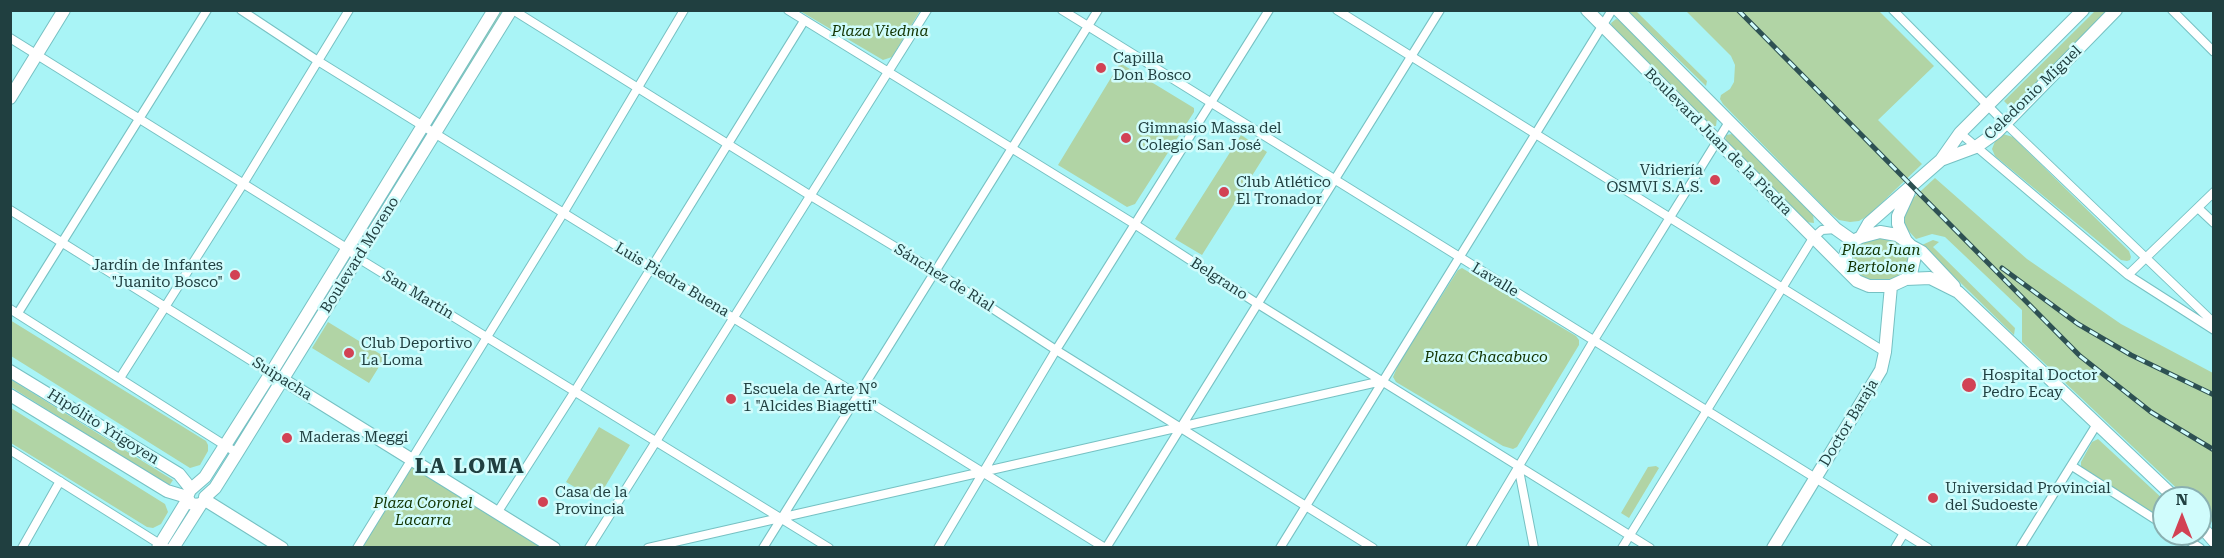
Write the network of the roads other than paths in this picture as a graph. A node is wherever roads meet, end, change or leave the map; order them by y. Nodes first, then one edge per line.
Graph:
1 (64, 10) edge
2 (207, 10) edge
3 (240, 10) edge
4 (349, 10) edge
5 (494, 10) edge
6 (512, 10) edge
7 (684, 10) edge
8 (788, 10) edge
9 (927, 10) edge
10 (1062, 10) edge
11 (1098, 10) edge
12 (1269, 10) edge
13 (1337, 10) edge
14 (1440, 10) edge
15 (1587, 10) edge
16 (1612, 10) edge
17 (1618, 10) edge
18 (1893, 10) edge
19 (2084, 10) edge
20 (2116, 10) edge
21 (2172, 10) edge
22 (804, 21) junction
23 (1602, 26) junction
24 (1088, 27) junction
25 (10, 38) edge
26 (2214, 52) edge
27 (37, 54) junction
28 (1412, 57) junction
29 (318, 61) junction
30 (889, 72) junction
31 (637, 88) junction
32 (10, 98) edge
33 (1210, 104) junction
34 (1988, 106) junction
35 (139, 119) junction
36 (1729, 122) junction
37 (2005, 123) junction
38 (423, 125) junction
39 (435, 132) junction
40 (1536, 134) junction
41 (1960, 134) junction
42 (1716, 142) junction
43 (727, 143) junction
44 (1976, 147) junction
45 (1012, 148) junction
46 (1941, 160) junction
47 (1336, 180) junction
48 (243, 184) junction
49 (1912, 186) junction
50 (2214, 192) edge
51 (811, 196) junction
52 (2198, 208) junction
53 (10, 210) edge
54 (564, 212) junction
55 (1668, 218) junction
56 (2214, 223) edge
57 (1136, 225) junction
58 (1836, 229) junction
59 (1813, 238) junction
60 (1857, 239) junction
61 (63, 243) junction
62 (1909, 244) junction
63 (348, 249) junction
64 (358, 258) junction
65 (1459, 258) junction
66 (2144, 258) junction
67 (651, 268) junction
68 (935, 271) junction
69 (1849, 273) junction
70 (2128, 274) junction
71 (1906, 279) junction
72 (1892, 286) junction
73 (1782, 287) junction
74 (1958, 292) junction
75 (1258, 304) junction
76 (165, 306) junction
77 (14, 311) edge
78 (734, 317) junction
79 (2214, 323) edge
80 (2214, 330) edge
81 (487, 336) junction
82 (1594, 340) junction
83 (1056, 350) junction
84 (1886, 352) junction
85 (10, 371) edge
86 (271, 373) junction
87 (120, 378) junction
88 (283, 380) junction
89 (1382, 381) junction
90 (575, 391) junction
91 (857, 394) junction
92 (10, 395) edge
93 (1706, 412) junction
94 (2097, 424) junction
95 (1180, 427) junction
96 (657, 442) junction
97 (225, 445) junction
98 (10, 450) edge
99 (237, 453) junction
100 (411, 459) junction
101 (1518, 465) junction
102 (2072, 466) junction
103 (982, 471) junction
104 (1815, 479) junction
105 (60, 481) junction
106 (2162, 486) edge
107 (190, 493) junction
108 (204, 500) junction
109 (1305, 506) junction
110 (497, 513) junction
111 (781, 517) junction
112 (2152, 517) edge
113 (1904, 533) junction
114 (1630, 535) junction
115 (165, 546) edge
116 (22, 548) edge
117 (282, 548) edge
118 (357, 548) edge
119 (554, 548) edge
120 (590, 548) edge
121 (648, 548) edge
122 (763, 548) edge
123 (829, 548) edge
124 (938, 548) edge
125 (1105, 548) edge
126 (1280, 548) edge
127 (1373, 548) edge
128 (1470, 548) edge
129 (1534, 548) edge
130 (1622, 548) edge
131 (1650, 548) edge
132 (1773, 548) edge
133 (1895, 548) edge
134 (1928, 548) edge
135 (2020, 548) edge

1 - 27 main road
2 - 35 street
3 - 29 street, Luis Piedra Buena
4 - 29 street
5 - 38 main road, Boulevard Moreno
6 - 31 street, Sánchez de Rial
6 - 39 main road, Boulevard Moreno
7 - 31 street
8 - 22 street, Belgrano
9 - 30 street
10 - 24 street, Lavalle
11 - 24 street
12 - 33 street
13 - 28 street
14 - 28 street
15 - 23 main road, Boulevard Juan de la Piedra
16 - 23 street
17 - 36 main road, Boulevard Juan de la Piedra
18 - 34 street
19 - 34 main road, Celedonio Miguel
20 - 37 main road, Celedonio Miguel
21 - 26 street
22 - 30 street, Belgrano
22 - 43 street
23 - 40 street
23 - 42 main road, Boulevard Juan de la Piedra
24 - 33 street, Lavalle
24 - 45 street
25 - 27 street, San Martín
27 - 32 main road
27 - 35 street, San Martín
28 - 40 street
28 - 47 street
29 - 38 street, Luis Piedra Buena
29 - 48 street
30 - 45 street, Belgrano
30 - 51 street
31 - 43 street, Sánchez de Rial
31 - 54 street
33 - 47 street, Lavalle
33 - 57 street
34 - 37 street
34 - 41 main road, Celedonio Miguel
35 - 48 street, San Martín
35 - 61 street
36 - 42 street
36 - 58 main road, Boulevard Juan de la Piedra
37 - 44 main road, Celedonio Miguel
37 - 66 street
38 - 39 street, Luis Piedra Buena
38 - 63 main road, Boulevard Moreno
39 - 54 street, Luis Piedra Buena
39 - 64 main road, Boulevard Moreno
40 - 55 street
40 - 65 street
41 - 44 street
41 - 46 main road, Celedonio Miguel
42 - 55 street
42 - 59 main road, Boulevard Juan de la Piedra
43 - 51 street, Sánchez de Rial
43 - 67 street
44 - 46 main road, Celedonio Miguel
44 - 70 street
45 - 57 street, Belgrano
45 - 68 street
46 - 49 main road, Celedonio Miguel
47 - 65 street, Lavalle
47 - 75 street
48 - 63 street, San Martín
48 - 76 street
49 - 60 main road, Celedonio Miguel
49 - 62 main road, Celedonio Miguel
50 - 52 street
51 - 68 street, Sánchez de Rial
51 - 78 street
52 - 56 street
52 - 66 street
53 - 61 street, Suipacha
54 - 67 street, Luis Piedra Buena
54 - 81 street
55 - 73 street
55 - 82 street
57 - 75 street, Belgrano
57 - 83 street
58 - 59 street
58 - 60 main road, Boulevard Juan de la Piedra
59 - 69 main road, Boulevard Juan de la Piedra
59 - 73 street
60 - 62 main road
60 - 69 main road
61 - 76 street, Suipacha
61 - 77 street
62 - 71 main road
62 - 74 main road
63 - 64 street, San Martín
63 - 86 main road, Boulevard Moreno
64 - 81 street, San Martín
64 - 88 main road, Boulevard Moreno
65 - 82 street, Lavalle
65 - 89 street
66 - 70 street
66 - 79 street
67 - 78 street, Luis Piedra Buena
67 - 90 street
68 - 83 street, Sánchez de Rial
68 - 91 street
69 - 72 main road, Boulevard Juan de la Piedra
70 - 80 street
71 - 72 main road
71 - 74 main road
72 - 84 main road, Doctor Baraja
73 - 84 street
73 - 93 street
74 - 94 main road
75 - 89 street, Belgrano
75 - 95 street
76 - 86 street, Suipacha
76 - 87 street
77 - 87 street
78 - 91 street, Luis Piedra Buena
78 - 96 street
81 - 90 street, San Martín
81 - 100 street
82 - 93 street, Lavalle
82 - 101 street
83 - 95 street, Sánchez de Rial
83 - 103 street
84 - 104 main road, Doctor Baraja
85 - 107 main road, Hipólito Yrigoyen
86 - 88 main road, Suipacha
86 - 97 main road, Boulevard Moreno
87 - 97 street
88 - 99 main road, Boulevard Moreno
88 - 100 main road, Suipacha
89 - 95 street
89 - 101 street, Belgrano
89 - 109 street
90 - 96 street, San Martín
90 - 110 street
91 - 103 street, Luis Piedra Buena
91 - 111 street
92 - 107 main road, Hipólito Yrigoyen
93 - 104 street, Lavalle
93 - 114 street
94 - 102 street
94 - 106 main road
95 - 103 street
95 - 109 street, Sánchez de Rial
95 - 125 street
96 - 111 street, San Martín
96 - 120 street
97 - 99 street
97 - 107 main road, Boulevard Moreno
98 - 105 street
99 - 108 main road, Boulevard Moreno
100 - 110 main road, Suipacha
100 - 118 street
101 - 114 street, Belgrano
101 - 128 street
101 - 129 street
102 - 112 street
102 - 135 street
103 - 111 street
103 - 124 street
103 - 125 street, Luis Piedra Buena
104 - 113 street, Lavalle
104 - 132 main road, Doctor Baraja
105 - 115 street
105 - 116 street
107 - 108 main road, Hipólito Yrigoyen
107 - 115 main road, Boulevard Moreno
108 - 115 main road, Boulevard Moreno
108 - 117 main road, Hipólito Yrigoyen
109 - 126 street
109 - 127 street, Sánchez de Rial
110 - 119 main road, Suipacha
111 - 121 street
111 - 122 street
111 - 123 street, San Martín
113 - 133 street
113 - 134 street, Lavalle
114 - 130 street
114 - 131 street, Belgrano

